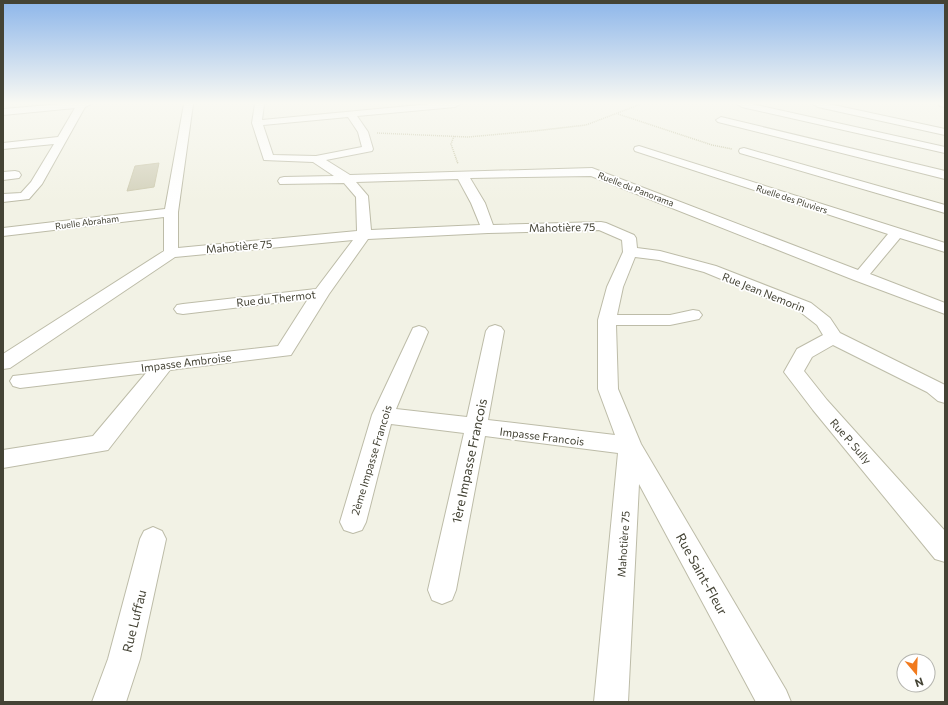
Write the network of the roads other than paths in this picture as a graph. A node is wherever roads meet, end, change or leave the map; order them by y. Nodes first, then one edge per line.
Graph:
1 (62, 137) edge
2 (183, 137) edge
3 (261, 137) edge
4 (364, 137) edge
5 (790, 137) joint
6 (889, 137) edge
7 (60, 140) junction
8 (3, 146) edge
9 (639, 149) dead end
10 (945, 150) edge
11 (316, 159) junction
12 (15, 175) dead end
13 (462, 175) junction
14 (945, 175) edge
15 (3, 176) edge
16 (346, 178) junction
17 (284, 181) dead end
18 (3, 198) edge
19 (945, 209) edge
20 (171, 212) junction
21 (488, 229) junction
22 (3, 233) edge
23 (897, 233) junction
24 (364, 235) junction
25 (945, 248) edge
26 (630, 252) junction
27 (171, 253) junction
28 (860, 277) junction
29 (321, 293) junction
30 (183, 309) dead end
31 (945, 309) edge
32 (692, 315) dead end
33 (607, 320) junction
34 (495, 331) dead end
35 (419, 332) dead end
36 (833, 337) junction
37 (3, 363) edge
38 (164, 365) junction
39 (20, 381) dead end
40 (941, 392) edge
41 (383, 415) junction
42 (476, 428) junction
43 (630, 446) junction
44 (3, 459) edge
45 (353, 522) dead end
46 (153, 539) dead end
47 (945, 550) edge
48 (442, 590) dead end
49 (109, 702) edge
50 (611, 702) edge
51 (774, 702) edge

1 - 7 street
2 - 20 street
3 - 11 street
4 - 11 street
5 - 14 street
5 - 19 street
6 - 10 street
7 - 8 street
7 - 18 street
9 - 23 street, Ruelle des Pluviers
11 - 16 street
12 - 15 street
13 - 16 street, Ruelle du Panorama
13 - 21 street
13 - 28 street, Ruelle du Panorama
16 - 17 street, Ruelle du Panorama
16 - 24 street
20 - 22 street, Ruelle Abraham
20 - 27 street
21 - 24 street, Mahotière 75
21 - 26 street, Mahotière 75
23 - 25 street, Ruelle des Pluviers
23 - 28 street
24 - 27 street, Mahotière 75
24 - 29 street, Rue du Thermot
26 - 33 street, Mahotière 75
26 - 36 street, Rue Jean Nemorin
27 - 37 street
28 - 31 street, Ruelle du Panorama
29 - 30 street, Rue du Thermot
29 - 38 street, Impasse Ambroise
32 - 33 street
33 - 43 street, Mahotière 75
34 - 42 street, 1ère Impasse Francois
35 - 41 street, 2ème Impasse Francois
36 - 40 street
36 - 47 street, Rue P. Sully
38 - 39 street, Impasse Ambroise
38 - 44 street
41 - 42 street, Impasse Francois
41 - 45 street, 2ème Impasse Francois
42 - 43 street, Impasse Francois
42 - 48 street, 1ère Impasse Francois
43 - 50 street, Mahotière 75
43 - 51 street, Rue Saint-Fleur
46 - 49 street, Rue Luffau

